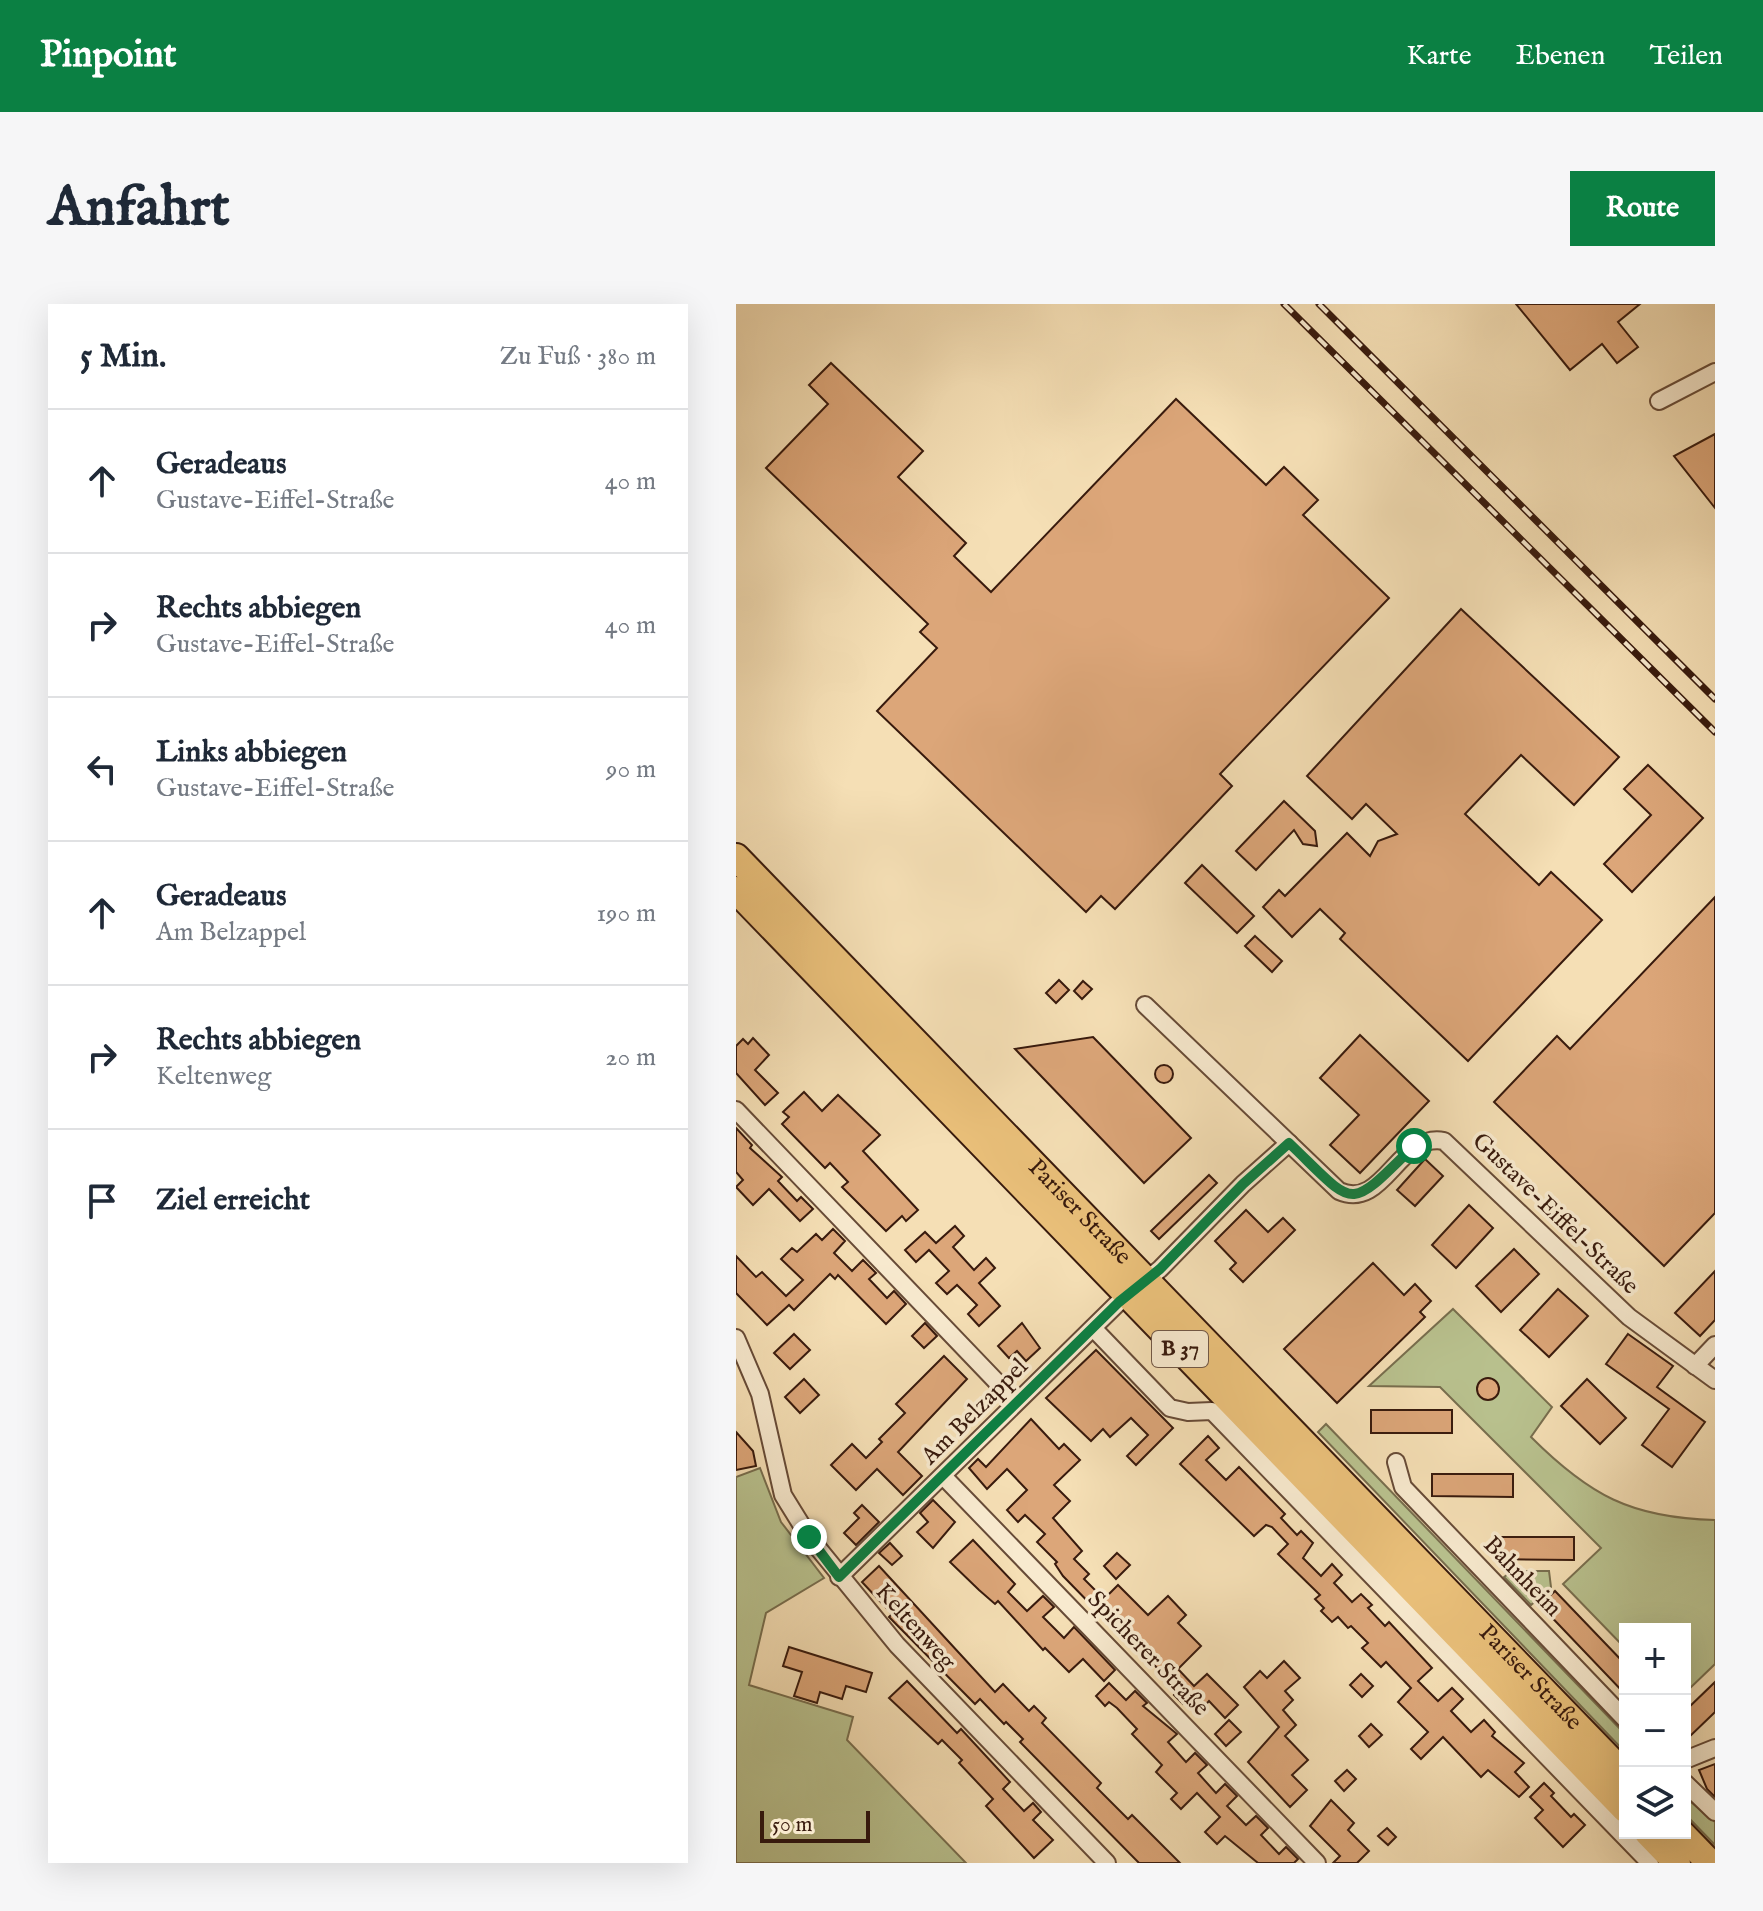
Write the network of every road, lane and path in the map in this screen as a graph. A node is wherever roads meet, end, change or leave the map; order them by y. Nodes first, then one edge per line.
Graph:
1 (1715, 372) edge
2 (1659, 401) dead end
3 (736, 857) edge
4 (736, 890) edge
5 (1145, 1005) dead end
6 (736, 1110) edge
7 (1289, 1143) junction
8 (1136, 1288) junction
9 (1093, 1328) junction
10 (736, 1338) edge
11 (1715, 1345) edge
12 (1695, 1366) junction
13 (1715, 1380) edge
14 (1016, 1402) junction
15 (1396, 1462) dead end
16 (944, 1477) junction
17 (839, 1577) junction
18 (1619, 1713) edge
19 (1715, 1748) edge
20 (1691, 1758) edge
21 (1619, 1769) edge
22 (1691, 1789) edge
23 (1619, 1802) edge
24 (1715, 1812) edge
25 (1654, 1839) edge
26 (1687, 1839) edge
27 (1107, 1863) edge
28 (1317, 1863) edge
29 (1650, 1863) edge
30 (1677, 1863) edge
31 (1710, 1863) edge

1 - 2 street
3 - 8 main road, Pariser Straße / B 37
4 - 8 main road, Pariser Straße / B 37
5 - 7 street, Gustave-Eiffel-Straße
6 - 14 street
7 - 8 street
7 - 12 street, Gustave-Eiffel-Straße
8 - 9 street, Am Belzappel
8 - 21 main road, Pariser Straße / B 37
8 - 23 main road, Pariser Straße / B 37
9 - 14 street, Am Belzappel
9 - 29 street, Pariser Straße
10 - 17 street, Keltenweg
11 - 12 street
12 - 13 street, Gustave-Eiffel-Straße
14 - 16 street, Am Belzappel
15 - 18 street, Bahnheim
16 - 17 street, Am Belzappel
16 - 28 street, Spicherer Straße
17 - 27 street, Keltenweg
19 - 20 street
22 - 24 street
25 - 30 main road
26 - 31 main road

